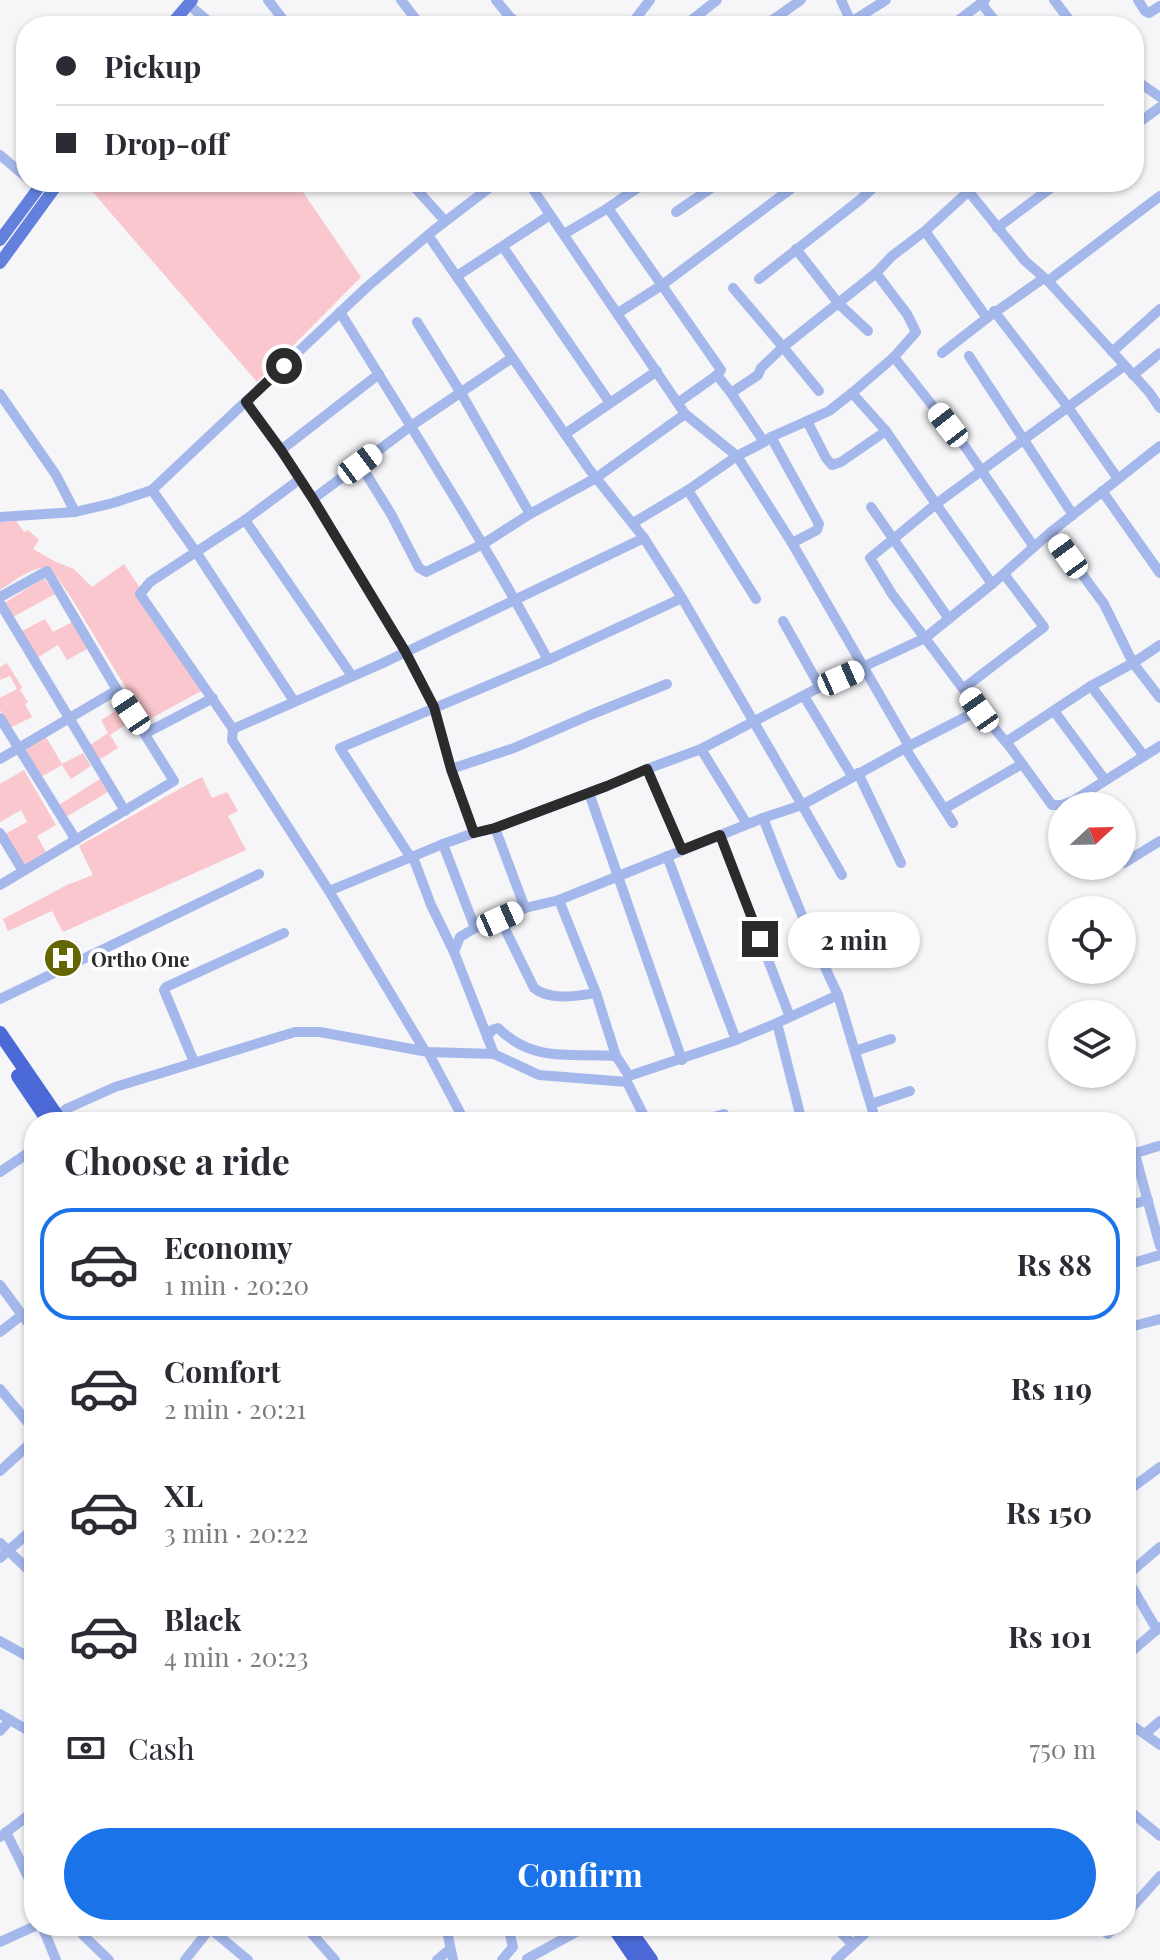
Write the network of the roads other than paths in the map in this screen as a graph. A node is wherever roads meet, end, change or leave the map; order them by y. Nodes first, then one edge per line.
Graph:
1 (268, 0) edge
2 (401, 0) edge
3 (419, 0) edge
4 (496, 0) edge
5 (717, 0) edge
6 (801, 0) edge
7 (886, 0) edge
8 (1054, 0) edge
9 (1138, 0) edge
10 (983, 2) edge
11 (1160, 6) edge
12 (410, 12) junction
13 (280, 16) edge
14 (413, 16) edge
15 (509, 16) edge
16 (697, 16) edge
17 (781, 16) edge
18 (863, 16) edge
19 (964, 16) edge
20 (1066, 16) edge
21 (0, 155) edge
22 (16, 169) edge
23 (33, 192) edge
24 (52, 192) edge
25 (419, 192) edge
26 (484, 192) edge
27 (535, 192) edge
28 (631, 192) edge
29 (705, 192) edge
30 (787, 192) edge
31 (867, 192) edge
32 (960, 192) edge
33 (970, 192) edge
34 (1044, 193) edge
35 (1160, 196) edge
36 (608, 208) junction
37 (676, 212) dead end
38 (550, 215) junction
39 (445, 221) junction
40 (997, 228) junction
41 (925, 231) junction
42 (564, 234) junction
43 (428, 235) junction
44 (0, 240) edge
45 (503, 247) junction
46 (796, 249) junction
47 (0, 263) edge
48 (876, 273) junction
49 (457, 276) junction
50 (759, 279) dead end
51 (1046, 280) junction
52 (662, 285) junction
53 (733, 288) dead end
54 (839, 304) junction
55 (1160, 309) edge
56 (340, 312) junction
57 (618, 313) junction
58 (990, 314) junction
59 (417, 322) dead end
60 (868, 331) dead end
61 (783, 347) junction
62 (1112, 352) junction
63 (942, 353) dead end
64 (1160, 353) edge
65 (969, 356) dead end
66 (894, 357) junction
67 (512, 358) junction
68 (1124, 366) junction
69 (657, 371) junction
70 (379, 374) junction
71 (717, 375) junction
72 (1133, 375) junction
73 (819, 391) dead end
74 (461, 393) junction
75 (731, 393) junction
76 (852, 393) junction
77 (0, 394) edge
78 (246, 402) junction
79 (679, 402) junction
80 (610, 403) junction
81 (1068, 407) junction
82 (1160, 408) edge
83 (685, 414) junction
84 (807, 421) junction
85 (411, 426) junction
86 (886, 431) junction
87 (565, 434) junction
88 (768, 440) junction
89 (1024, 440) junction
90 (1160, 446) edge
91 (281, 450) junction
92 (737, 456) junction
93 (360, 464) junction
94 (981, 472) junction
95 (596, 478) junction
96 (300, 479) junction
97 (1118, 479) junction
98 (152, 490) junction
99 (688, 490) junction
100 (1102, 491) junction
101 (313, 499) junction
102 (936, 504) junction
103 (871, 507) dead end
104 (75, 512) junction
105 (530, 514) junction
106 (1073, 515) junction
107 (0, 517) edge
108 (245, 520) junction
109 (633, 523) junction
110 (1051, 532) junction
111 (644, 538) junction
112 (892, 539) junction
113 (792, 543) junction
114 (483, 544) junction
115 (1034, 547) junction
116 (196, 552) junction
117 (1160, 573) edge
118 (1004, 574) junction
119 (992, 584) junction
120 (682, 598) junction
121 (756, 599) dead end
122 (0, 600) edge
123 (516, 600) junction
124 (949, 619) junction
125 (783, 621) dead end
126 (925, 638) junction
127 (1160, 645) edge
128 (405, 651) junction
129 (548, 660) junction
130 (1133, 663) junction
131 (863, 668) junction
132 (352, 676) junction
133 (667, 684) dead end
134 (1091, 686) junction
135 (820, 687) junction
136 (964, 688) junction
137 (117, 690) junction
138 (804, 696) junction
139 (213, 698) junction
140 (1160, 698) edge
141 (294, 701) junction
142 (434, 707) junction
143 (979, 710) junction
144 (1054, 711) junction
145 (0, 718) edge
146 (69, 718) junction
147 (754, 722) junction
148 (233, 729) junction
149 (146, 733) junction
150 (1006, 742) junction
151 (1160, 746) edge
152 (907, 747) junction
153 (20, 748) junction
154 (701, 749) junction
155 (1144, 756) junction
156 (0, 759) edge
157 (1022, 764) junction
158 (451, 769) junction
159 (647, 769) junction
160 (855, 774) junction
161 (1105, 780) junction
162 (589, 793) junction
163 (802, 805) junction
164 (944, 809) junction
165 (125, 811) junction
166 (763, 818) junction
167 (953, 823) dead end
168 (747, 824) junction
169 (495, 828) junction
170 (0, 833) edge
171 (474, 833) junction
172 (720, 835) junction
173 (76, 840) junction
174 (1160, 841) edge
175 (443, 844) junction
176 (682, 850) junction
177 (667, 856) junction
178 (1136, 856) edge
179 (412, 858) junction
180 (901, 863) dead end
181 (23, 871) junction
182 (259, 874) dead end
183 (842, 875) dead end
184 (618, 876) junction
185 (0, 885) edge
186 (329, 891) junction
187 (559, 900) junction
188 (525, 908) junction
189 (500, 919) junction
190 (475, 928) junction
191 (284, 933) dead end
192 (454, 952) junction
193 (596, 993) junction
194 (838, 995) junction
195 (0, 999) edge
196 (790, 1017) junction
197 (777, 1023) junction
198 (0, 1033) edge
199 (487, 1037) junction
200 (891, 1039) dead end
201 (736, 1040) junction
202 (0, 1049) edge
203 (855, 1051) junction
204 (426, 1052) junction
205 (494, 1054) junction
206 (616, 1056) junction
207 (682, 1060) junction
208 (194, 1062) junction
209 (910, 1091) dead end
210 (871, 1104) junction
211 (50, 1112) edge
212 (51, 1112) edge
213 (63, 1112) edge
214 (459, 1112) edge
215 (641, 1112) edge
216 (799, 1112) edge
217 (873, 1112) edge
218 (1160, 1146) edge
219 (1136, 1152) edge
220 (24, 1156) edge
221 (1136, 1168) edge
222 (0, 1172) edge
223 (1148, 1200) junction
224 (1136, 1203) edge
225 (1160, 1246) edge
226 (1160, 1255) edge
227 (1136, 1262) edge
228 (0, 1285) edge
229 (22, 1315) junction
230 (24, 1318) edge
231 (1160, 1319) edge
232 (1136, 1325) edge
233 (0, 1332) edge
234 (0, 1389) edge
235 (24, 1418) edge
236 (24, 1448) edge
237 (1, 1467) edge
238 (1160, 1467) edge
239 (1136, 1485) edge
240 (24, 1535) edge
241 (1160, 1547) edge
242 (2, 1551) edge
243 (1136, 1567) edge
244 (24, 1568) edge
245 (1136, 1592) edge
246 (1159, 1628) edge
247 (0, 1641) edge
248 (1136, 1647) edge
249 (24, 1654) edge
250 (5, 1717) edge
251 (1160, 1721) edge
252 (24, 1728) edge
253 (1136, 1728) edge
254 (0, 1731) edge
255 (1145, 1734) junction
256 (1160, 1745) edge
257 (1136, 1816) edge
258 (24, 1822) edge
259 (3, 1835) edge
260 (1160, 1836) edge
261 (24, 1872) edge
262 (1160, 1876) edge
263 (1136, 1903) edge
264 (24, 1931) edge
265 (46, 1936) edge
266 (84, 1936) edge
267 (203, 1936) edge
268 (220, 1936) edge
269 (314, 1936) edge
270 (510, 1936) edge
271 (569, 1936) edge
272 (620, 1936) edge
273 (634, 1936) edge
274 (844, 1936) edge
275 (861, 1936) edge
276 (0, 1942) edge
277 (852, 1944) junction
278 (513, 1947) junction
279 (451, 1954) edge
280 (527, 1959) edge
281 (56, 1960) edge
282 (109, 1960) edge
283 (185, 1960) edge
284 (248, 1960) edge
285 (335, 1960) edge
286 (437, 1960) edge
287 (502, 1960) edge
288 (518, 1960) edge
289 (636, 1960) edge
290 (651, 1960) edge
291 (836, 1960) edge

1 - 13 street
2 - 12 street
3 - 12 street
4 - 15 street
5 - 16 street
6 - 17 street
7 - 18 street
8 - 20 street
9 - 11 street
10 - 19 street
12 - 14 street
21 - 22 street
23 - 44 main road
24 - 47 main road
25 - 39 street
26 - 39 street
27 - 38 street
28 - 36 street
29 - 37 street
30 - 52 street
31 - 46 street
32 - 41 street
33 - 40 street
34 - 40 street
35 - 51 street
36 - 42 street
36 - 52 street
38 - 42 street
38 - 45 street
39 - 43 street
40 - 51 street
41 - 48 street
41 - 58 street
42 - 57 street
43 - 49 street
43 - 56 street
45 - 49 street
45 - 80 street
46 - 50 street
46 - 54 street
48 - 54 street
48 - 66 street
49 - 67 street
51 - 58 street
51 - 62 street
52 - 57 street
52 - 71 street
53 - 61 street
54 - 60 street
54 - 61 street
55 - 62 street
56 - 70 street
56 - 78 street
57 - 69 street
58 - 63 street
58 - 81 street
59 - 74 street
61 - 73 street
61 - 75 street
62 - 68 street
64 - 72 street
65 - 89 street
66 - 76 street
66 - 94 street
67 - 74 street
67 - 87 street
68 - 72 street
68 - 81 street
69 - 79 street
69 - 80 street
70 - 85 street
70 - 91 street
71 - 75 street
71 - 79 street
72 - 82 street
74 - 85 street
74 - 105 street
75 - 88 street
76 - 84 street
76 - 86 street
77 - 104 street
78 - 91 street
78 - 98 street
79 - 83 street
80 - 87 street
81 - 89 street
81 - 97 street
83 - 92 street
83 - 95 street
84 - 86 street
84 - 88 street
85 - 93 street
85 - 114 street
86 - 102 street
87 - 95 street
88 - 92 street
88 - 113 street
89 - 94 street
89 - 106 street
90 - 97 street
91 - 96 street
92 - 99 street
92 - 113 street
93 - 101 street
93 - 114 street
94 - 102 street
94 - 115 street
95 - 105 street
95 - 109 street
96 - 101 street
96 - 108 street
97 - 100 street
98 - 104 street
98 - 116 street
99 - 109 street
99 - 121 street
100 - 106 street
100 - 117 street
101 - 128 street
102 - 112 street
102 - 119 street
103 - 112 street
104 - 107 street
105 - 114 street
106 - 110 street
108 - 116 street
108 - 132 street
109 - 111 street
110 - 115 street
110 - 130 street
111 - 120 street
111 - 123 street
112 - 124 street
112 - 126 street
113 - 131 street
114 - 123 street
115 - 118 street
116 - 139 street
116 - 141 street
118 - 119 street
118 - 136 street
119 - 124 street
120 - 129 street
120 - 147 street
122 - 137 street
122 - 146 street
123 - 128 street
123 - 129 street
124 - 126 street
125 - 135 street
126 - 131 street
126 - 136 street
127 - 130 street
128 - 132 street
128 - 142 street
129 - 142 street
130 - 134 street
130 - 140 street
131 - 135 street
131 - 152 street
132 - 141 street
133 - 158 street
134 - 144 street
134 - 155 street
135 - 138 street
136 - 143 street
137 - 146 street
137 - 149 street
138 - 147 street
138 - 160 street
139 - 148 street
139 - 149 street
141 - 148 street
142 - 158 street
142 - 179 street
143 - 150 street
143 - 152 street
144 - 150 street
144 - 161 street
145 - 153 street
146 - 153 street
146 - 165 street
147 - 154 street
147 - 163 street
148 - 186 street
149 - 165 street
150 - 157 street
151 - 155 street
152 - 160 street
152 - 164 street
153 - 156 street
153 - 173 street
154 - 159 street
154 - 168 street
155 - 161 street
157 - 161 street
157 - 164 street
158 - 171 street
159 - 162 street
159 - 176 street
160 - 163 street
160 - 180 street
162 - 169 street
162 - 184 street
163 - 166 street
163 - 183 street
164 - 167 street
165 - 173 street
166 - 168 street
166 - 194 street
168 - 172 street
169 - 171 street
169 - 188 street
170 - 181 street
171 - 175 street
172 - 176 street
172 - 196 street
173 - 181 street
174 - 178 street
175 - 179 street
175 - 190 street
176 - 177 street
177 - 184 street
177 - 201 street
179 - 186 street
179 - 192 street
181 - 185 street
182 - 195 street
184 - 187 street
184 - 207 street
186 - 204 street
187 - 188 street
187 - 193 street
188 - 189 street
189 - 190 street
189 - 193 street
190 - 192 street
191 - 208 street
192 - 199 street
193 - 206 street
194 - 196 street
194 - 203 street
196 - 197 street
197 - 201 street
197 - 216 street
198 - 212 highway
199 - 205 street
199 - 206 street
200 - 203 street
201 - 207 street
202 - 211 highway
203 - 210 street
204 - 205 street
204 - 208 street
204 - 214 street
205 - 215 street
206 - 207 street
208 - 213 street
209 - 210 street
210 - 217 street
218 - 219 street
220 - 222 street
221 - 223 street
223 - 224 street
223 - 225 street
226 - 227 street
228 - 229 street
229 - 230 street
229 - 233 street
231 - 232 street
234 - 235 street
236 - 237 street
238 - 239 street
240 - 242 street
241 - 243 street
242 - 244 street
245 - 246 street
246 - 248 street
247 - 249 street
250 - 252 street
250 - 254 street
251 - 255 street
253 - 255 street
255 - 256 street
257 - 260 street
258 - 259 street
259 - 261 street
262 - 263 street
264 - 276 street
265 - 281 street
266 - 282 street
267 - 283 street
268 - 284 street
269 - 285 street
270 - 278 street
271 - 280 street
272 - 289 highway
273 - 290 highway
274 - 277 street
275 - 277 street
277 - 291 street
278 - 287 street
278 - 288 street
279 - 286 street

